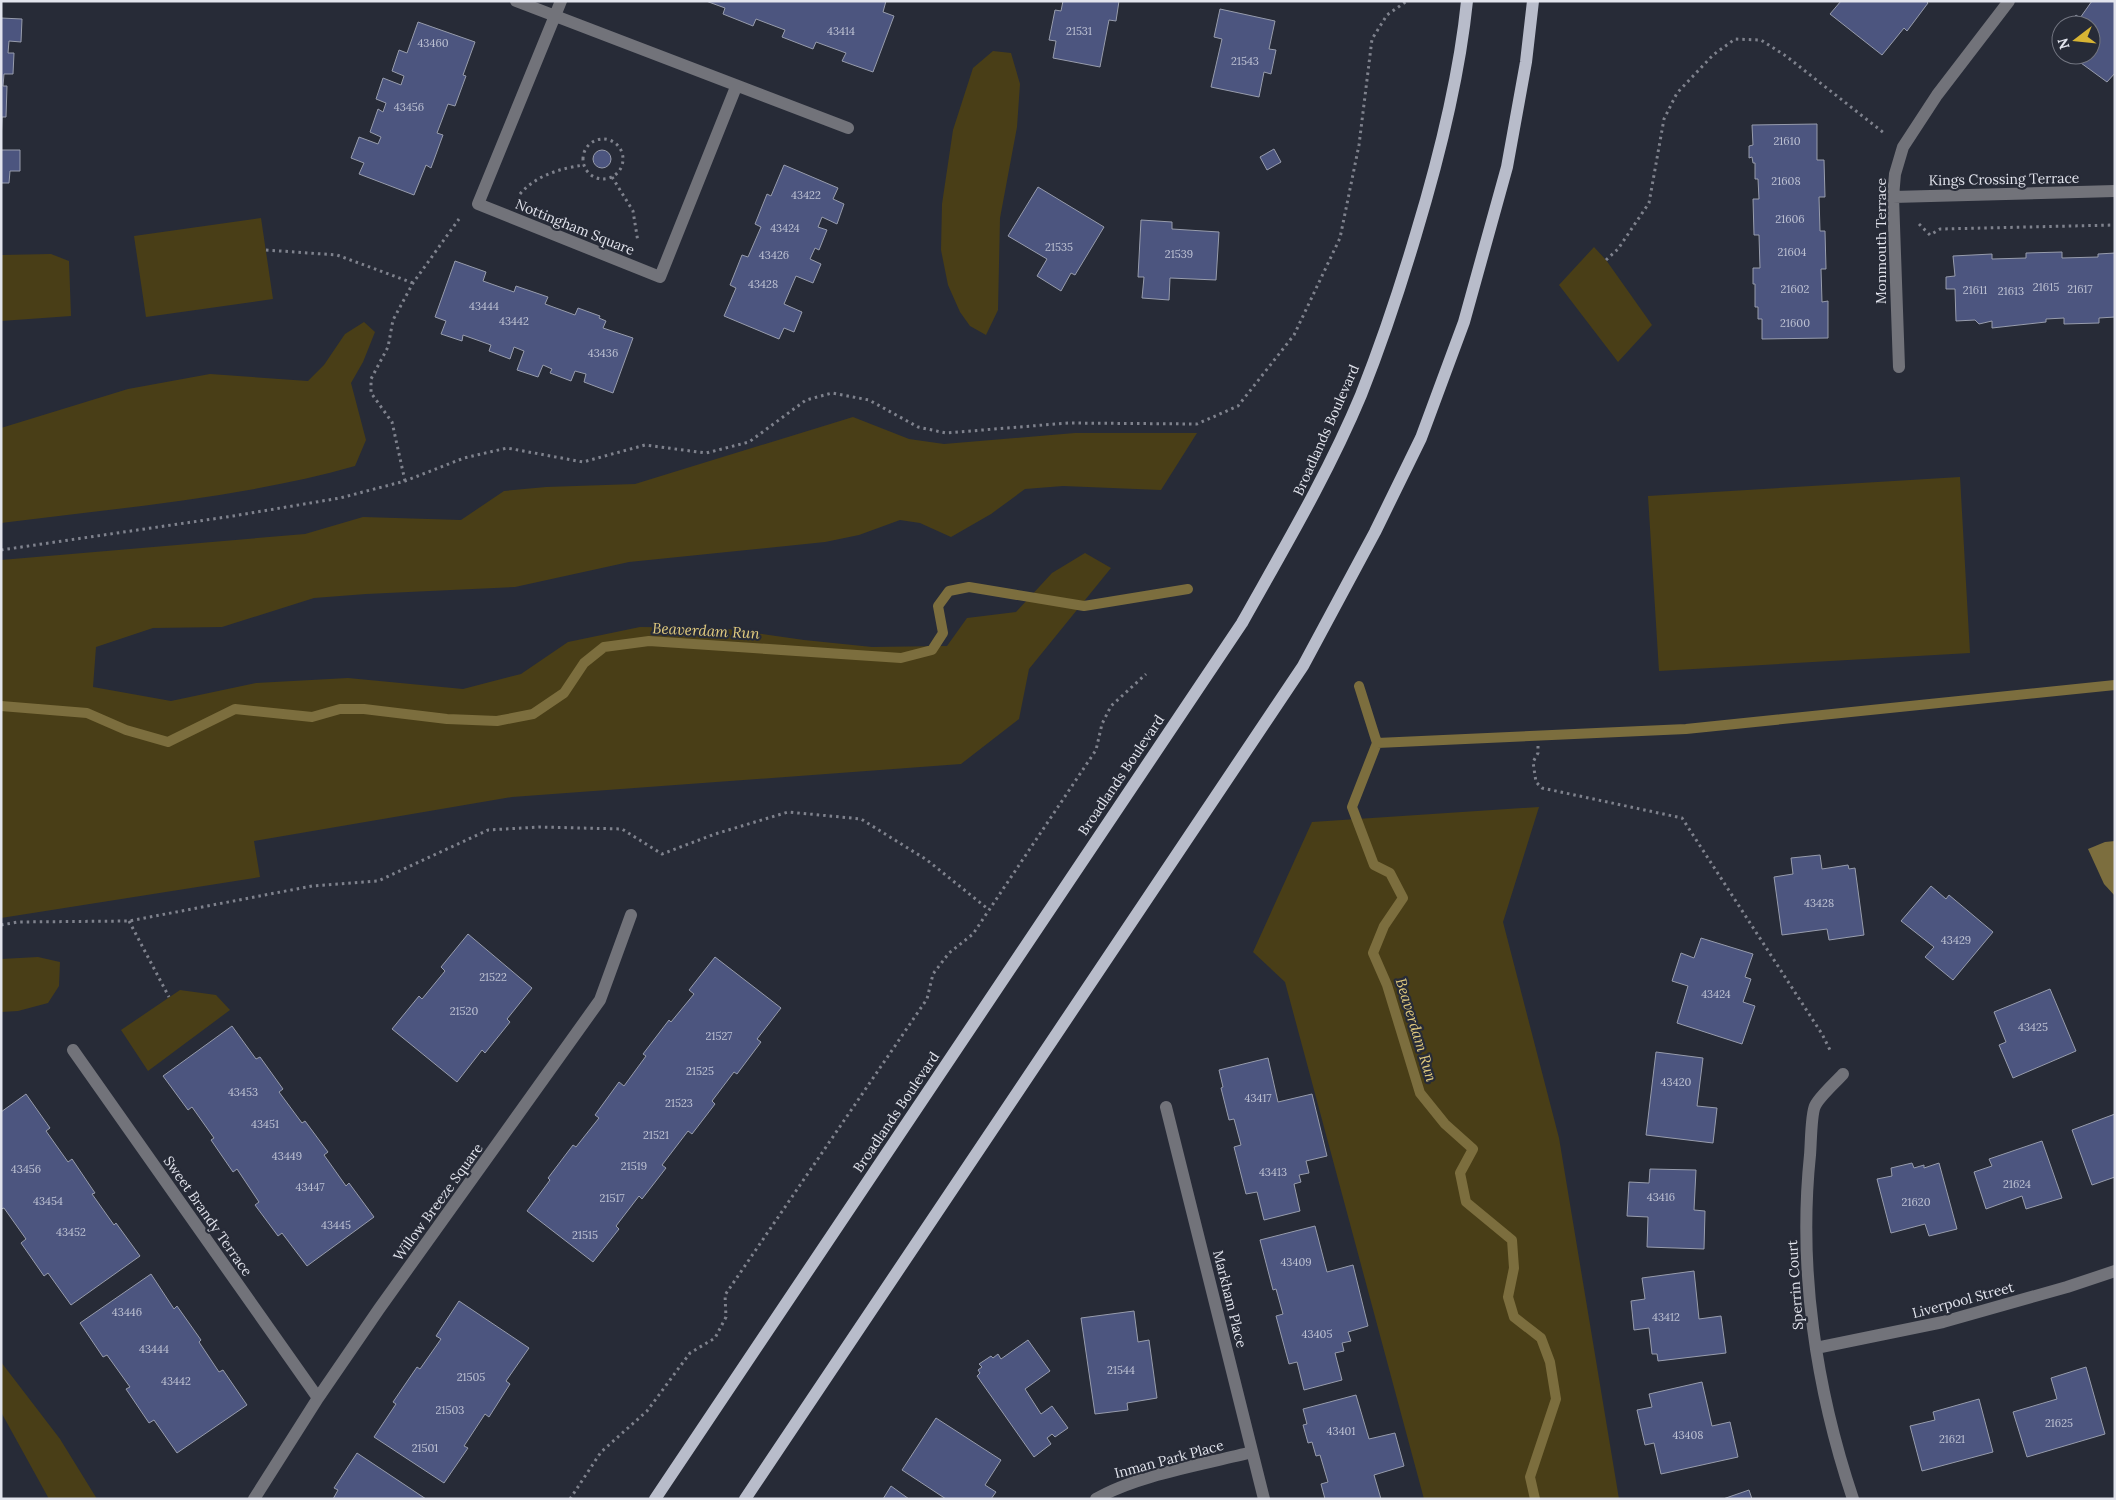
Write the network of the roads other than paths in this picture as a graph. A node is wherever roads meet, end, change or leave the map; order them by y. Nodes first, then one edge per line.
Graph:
1 (516, 1) edge
2 (561, 1) edge
3 (1467, 1) edge
4 (1533, 1) edge
5 (2009, 1) edge
6 (555, 16) junction
7 (736, 87) junction
8 (848, 128) dead end
9 (2115, 192) edge
10 (1893, 197) junction
11 (1898, 367) dead end
12 (631, 915) dead end
13 (74, 1050) dead end
14 (1843, 1074) road end
15 (1166, 1107) dead end
16 (2115, 1271) edge
17 (1816, 1348) junction
18 (318, 1398) junction
19 (1252, 1452) junction
20 (254, 1499) edge
21 (655, 1499) edge
22 (745, 1499) edge
23 (1096, 1499) edge
24 (1264, 1499) edge
25 (1853, 1499) edge

1 - 6 street
2 - 6 street
3 - 21 main road, Broadlands Boulevard
4 - 22 main road
5 - 10 street, Monmouth Terrace
6 - 7 street
6 - 7 street, Nottingham Square
7 - 8 street
9 - 10 street, Kings Crossing Terrace
10 - 11 street, Monmouth Terrace
12 - 18 street, Willow Breeze Square
13 - 18 street, Sweet Brandy Terrace
14 - 17 street, Sperrin Court
15 - 19 street, Markham Place
16 - 17 street, Liverpool Street
17 - 25 street, Sperrin Court
18 - 20 street, Willow Breeze Square
19 - 23 street, Inman Park Place
19 - 24 street, Markham Place

